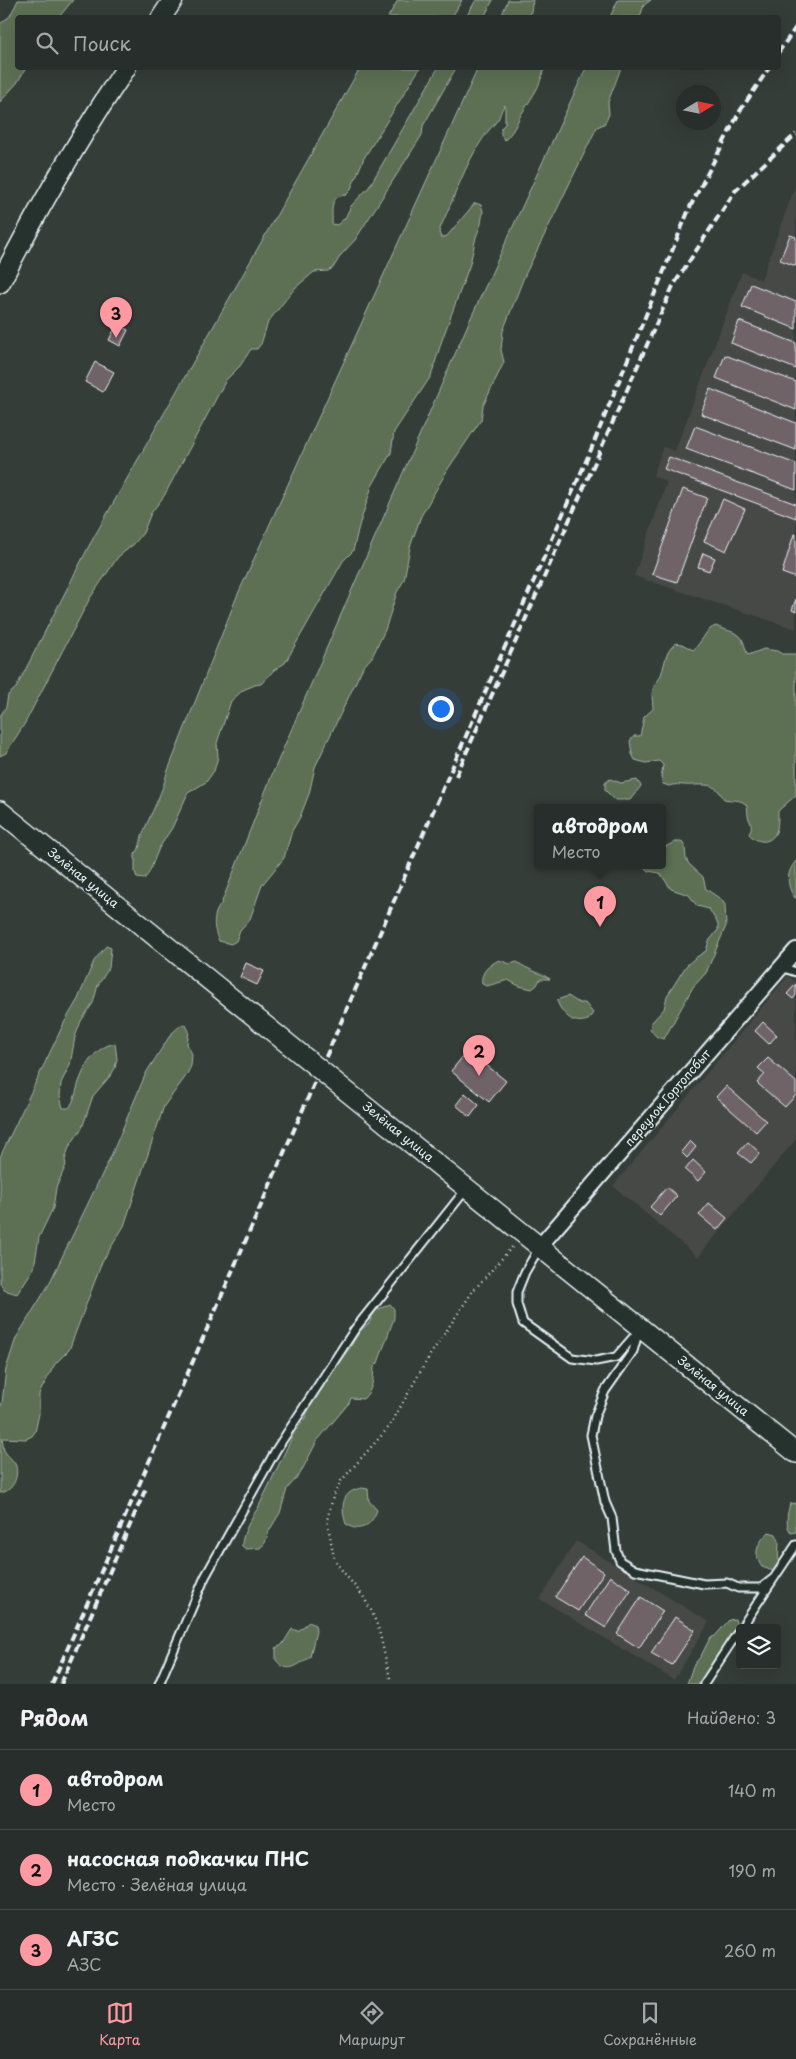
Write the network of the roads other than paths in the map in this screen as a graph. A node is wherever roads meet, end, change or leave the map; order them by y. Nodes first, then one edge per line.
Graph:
1 (173, 0) edge
2 (163, 15) edge
3 (125, 70) edge
4 (0, 283) edge
5 (0, 811) edge
6 (796, 950) edge
7 (781, 967) junction
8 (796, 972) edge
9 (467, 1188) junction
10 (540, 1246) junction
11 (640, 1327) junction
12 (796, 1453) edge
13 (796, 1545) edge
14 (774, 1578) junction
15 (743, 1624) edge
16 (736, 1634) edge
17 (159, 1684) edge
18 (704, 1684) edge

1 - 2 street
3 - 4 street
5 - 9 street, Зелёная улица, bridge
6 - 7 street, переулок Гортопсбыт
7 - 8 lane
7 - 10 street, переулок Гортопсбыт
9 - 10 street, Зелёная улица
9 - 17 lane
10 - 11 street, Зелёная улица
10 - 11 lane
11 - 12 street, Зелёная улица
11 - 14 lane
13 - 14 lane
14 - 15 lane
16 - 18 lane

